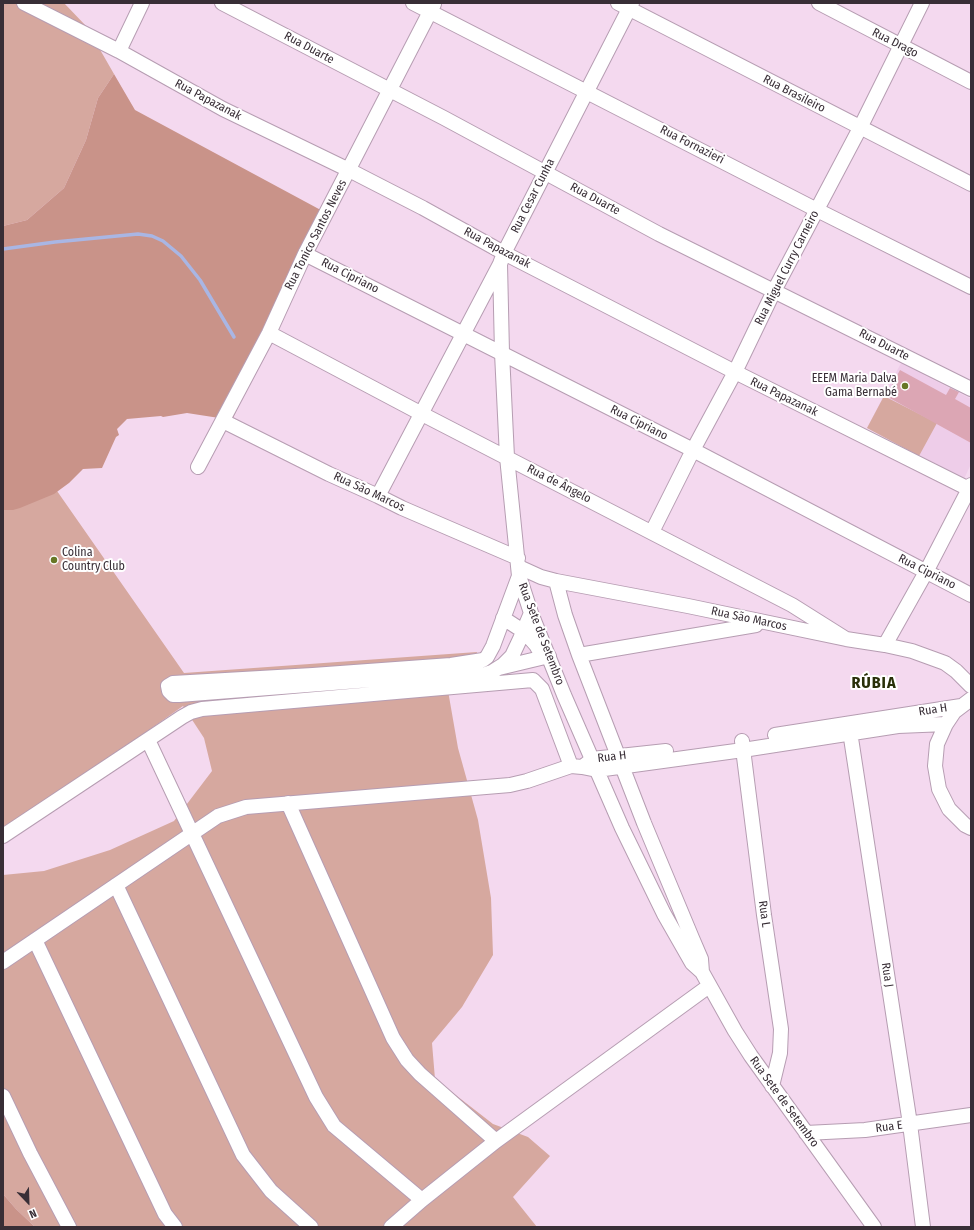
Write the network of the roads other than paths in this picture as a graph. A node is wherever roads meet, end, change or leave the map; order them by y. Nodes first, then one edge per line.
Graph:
1 (24, 3) edge
2 (142, 3) edge
3 (222, 3) edge
4 (413, 3) edge
5 (819, 3) edge
6 (922, 3) edge
7 (626, 5) edge
8 (432, 7) edge
9 (901, 46) junction
10 (119, 52) junction
11 (971, 82) edge
12 (390, 90) junction
13 (587, 91) junction
14 (860, 128) junction
15 (349, 170) junction
16 (546, 173) junction
17 (971, 184) edge
18 (817, 210) junction
19 (305, 254) junction
20 (502, 258) junction
21 (971, 287) edge
22 (774, 291) junction
23 (268, 333) junction
24 (464, 334) junction
25 (502, 353) junction
26 (735, 372) junction
27 (971, 389) edge
28 (422, 414) junction
29 (222, 421) junction
30 (692, 450) junction
31 (507, 457) junction
32 (198, 468) dead end
33 (970, 488) edge
34 (378, 496) junction
35 (652, 532) junction
36 (518, 567) junction
37 (926, 572) junction
38 (556, 581) junction
39 (971, 595) edge
40 (531, 613) junction
41 (504, 618) junction
42 (765, 623) junction
43 (523, 631) junction
44 (846, 639) junction
45 (885, 645) junction
46 (579, 655) junction
47 (546, 657) junction
48 (497, 669) junction
49 (971, 686) edge
50 (966, 702) edge
51 (946, 724) junction
52 (849, 729) junction
53 (148, 740) junction
54 (742, 745) junction
55 (621, 761) junction
56 (585, 766) junction
57 (288, 803) junction
58 (971, 828) edge
59 (192, 835) junction
60 (3, 836) edge
61 (116, 885) junction
62 (35, 940) junction
63 (3, 962) edge
64 (702, 972) junction
65 (709, 986) junction
66 (772, 1086) junction
67 (3, 1096) edge
68 (971, 1115) edge
69 (910, 1124) junction
70 (806, 1133) junction
71 (496, 1141) junction
72 (422, 1200) junction
73 (69, 1227) edge
74 (175, 1227) edge
75 (311, 1227) edge
76 (391, 1227) edge
77 (874, 1227) edge
78 (923, 1227) edge

1 - 10 street, Rua Papazanak
2 - 10 street
3 - 12 street, Rua Duarte
4 - 8 street, Rua Fornazieri
5 - 9 street, Rua Drago
6 - 9 street, Rua Miguel Curry Carneiro
7 - 13 street, Rua Cesar Cunha
7 - 14 street, Rua Brasileiro
8 - 12 street, Rua Tonico Santos Neves
8 - 13 street, Rua Fornazieri
9 - 11 street, Rua Drago
9 - 14 street, Rua Miguel Curry Carneiro
10 - 15 street, Rua Papazanak
12 - 15 street, Rua Tonico Santos Neves
12 - 16 street, Rua Duarte
13 - 16 street, Rua Cesar Cunha
13 - 18 street, Rua Fornazieri
14 - 17 street, Rua Brasileiro
14 - 18 street, Rua Miguel Curry Carneiro
15 - 19 street, Rua Tonico Santos Neves
15 - 20 street, Rua Papazanak
16 - 20 street, Rua Cesar Cunha
16 - 22 street, Rua Duarte
18 - 21 street, Rua Fornazieri
18 - 22 street, Rua Miguel Curry Carneiro
19 - 23 street, Rua Tonico Santos Neves
19 - 24 street, Rua Cipriano
20 - 24 street, Rua Cesar Cunha
20 - 25 street, Rua Sete de Setembro
20 - 26 street, Rua Papazanak
22 - 26 street, Rua Miguel Curry Carneiro
22 - 27 street, Rua Duarte
23 - 28 street, Rua de Ângelo
23 - 29 street, Rua Tonico Santos Neves
24 - 25 street, Rua Cipriano
24 - 28 street, Rua Cesar Cunha
25 - 30 street, Rua Cipriano
25 - 31 street, Rua Sete de Setembro
26 - 30 street, Rua Miguel Curry Carneiro
26 - 33 street, Rua Papazanak
28 - 31 street, Rua de Ângelo
28 - 34 street, Rua Cesar Cunha
29 - 32 street, Rua Tonico Santos Neves
29 - 34 street, Rua São Marcos
30 - 35 street, Rua Miguel Curry Carneiro
30 - 37 street, Rua Cipriano
31 - 35 street, Rua de Ângelo
31 - 36 street, Rua Sete de Setembro
33 - 37 street
34 - 36 street, Rua São Marcos
35 - 44 street, Rua de Ângelo
36 - 38 street, Rua São Marcos
36 - 40 street, Rua Sete de Setembro
36 - 41 street
37 - 39 street, Rua Cipriano
37 - 45 street
38 - 42 street, Rua São Marcos
38 - 46 street, Rua Sete de Setembro
40 - 43 street
40 - 47 street, Rua Sete de Setembro
41 - 43 street
41 - 48 street
42 - 44 street, Rua São Marcos
42 - 46 street
43 - 47 street
43 - 48 street
44 - 45 street, Rua São Marcos
45 - 49 street, Rua São Marcos
46 - 55 street, Rua Sete de Setembro
47 - 48 street
47 - 56 street, Rua Sete de Setembro
50 - 51 street
50 - 52 street, Rua H
51 - 52 street, Rua H
51 - 58 street
52 - 54 street, Rua H
52 - 69 street, Rua J
53 - 56 street
53 - 59 street
53 - 60 street
54 - 55 street, Rua H
54 - 66 street, Rua L
55 - 56 street, Rua H
55 - 64 street, Rua Sete de Setembro
56 - 57 street, Rua H
56 - 64 street, Rua Sete de Setembro
57 - 59 street, Rua H
57 - 71 street
59 - 61 street, Rua H
59 - 72 street
61 - 62 street, Rua H
61 - 75 street
62 - 63 street, Rua H
62 - 74 street
64 - 65 street, Rua Sete de Setembro
65 - 66 street, Rua Sete de Setembro
65 - 71 street
66 - 70 street, Rua Sete de Setembro
67 - 73 street
68 - 69 street, Rua E
69 - 70 street, Rua E
69 - 78 street, Rua J
70 - 77 street, Rua Sete de Setembro
71 - 72 street
72 - 76 street

